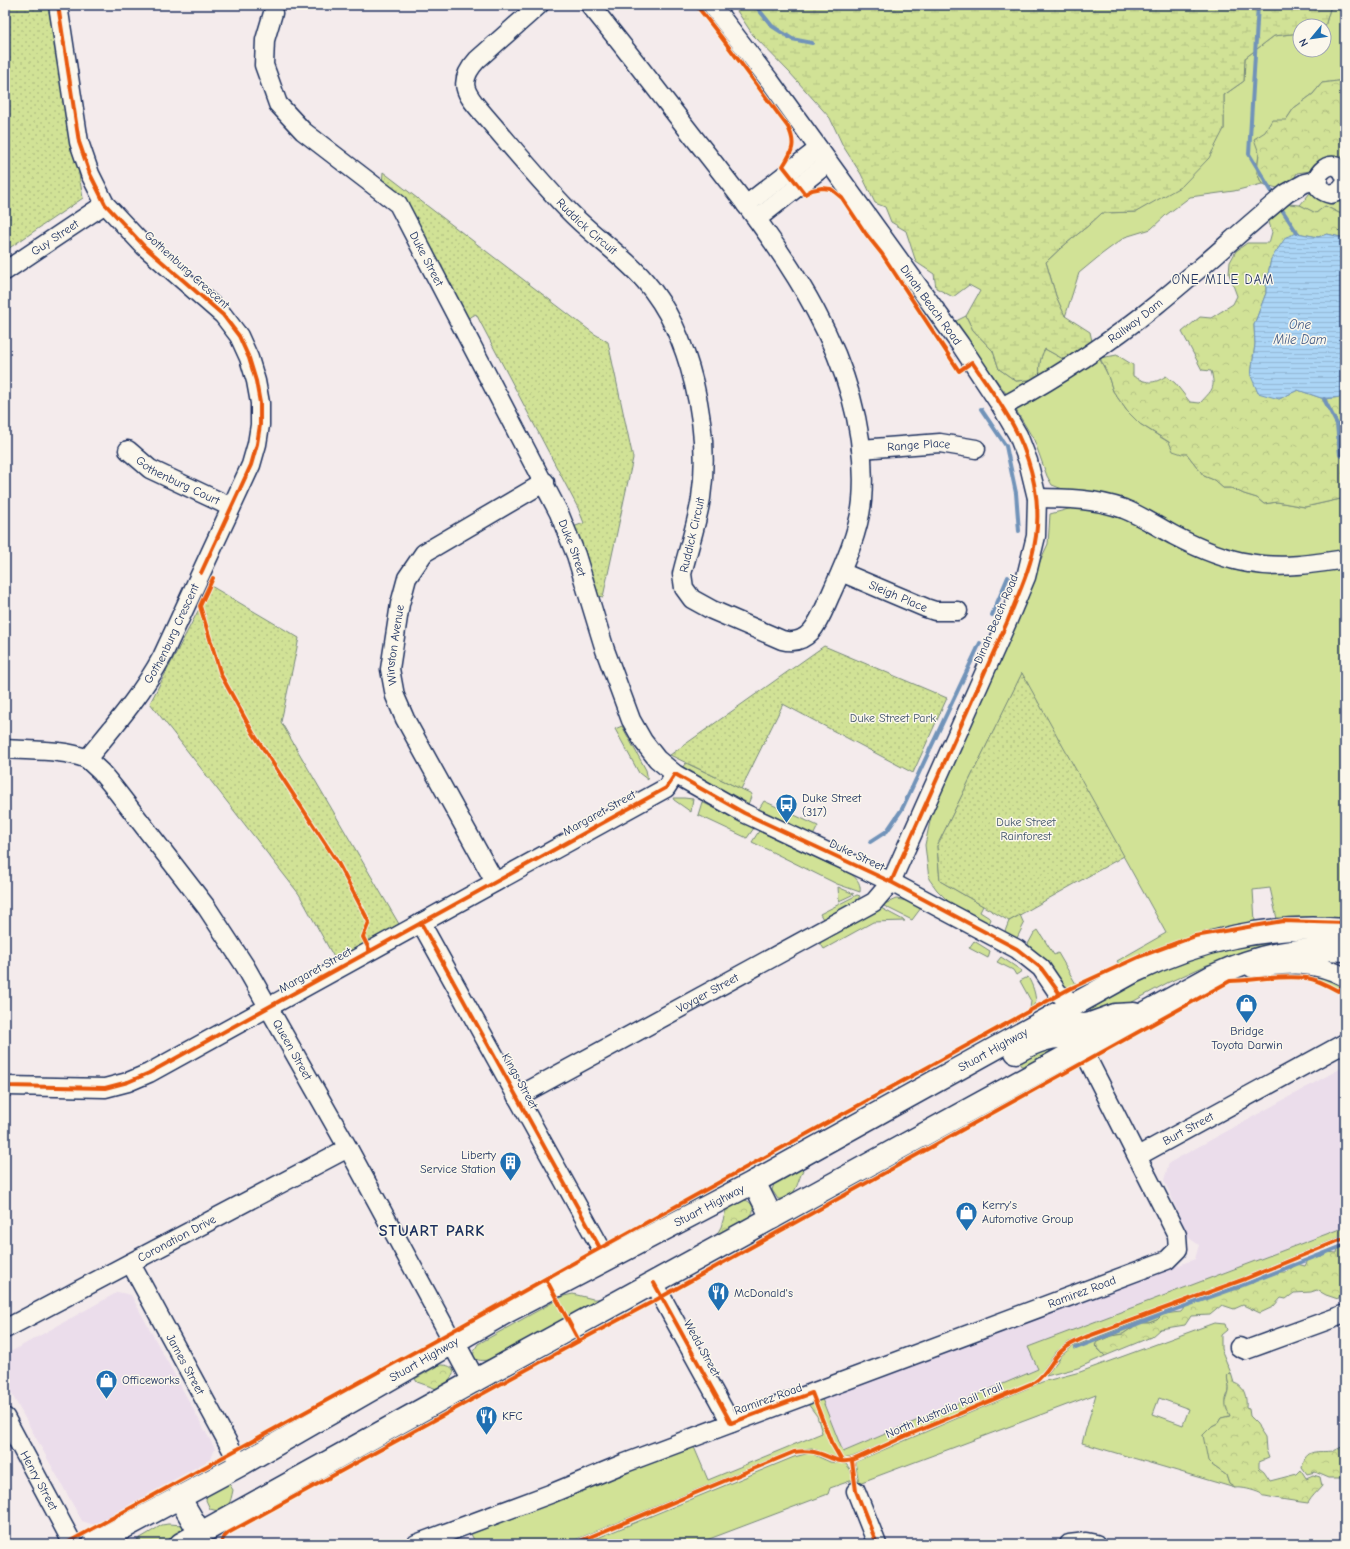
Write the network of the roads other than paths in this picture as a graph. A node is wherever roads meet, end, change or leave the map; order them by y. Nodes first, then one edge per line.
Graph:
1 (58, 5) edge
2 (539, 5) edge
3 (590, 5) edge
4 (712, 5) edge
5 (273, 13) dead end
6 (818, 149) junction
7 (828, 163) junction
8 (1345, 177) edge
9 (1318, 180) junction
10 (1345, 184) edge
11 (105, 204) junction
12 (746, 205) junction
13 (757, 219) junction
14 (5, 271) edge
15 (1002, 407) junction
16 (861, 449) junction
17 (976, 449) dead end
18 (128, 450) dead end
19 (545, 482) junction
20 (1037, 498) junction
21 (231, 507) junction
22 (1345, 559) edge
23 (841, 572) junction
24 (958, 611) dead end
25 (5, 749) edge
26 (87, 759) junction
27 (675, 774) junction
28 (495, 882) junction
29 (891, 882) junction
30 (421, 923) junction
31 (1345, 930) edge
32 (1017, 949) junction
33 (1345, 950) edge
34 (1213, 976) junction
35 (1345, 977) edge
36 (1075, 1004) junction
37 (269, 1007) junction
38 (1056, 1014) junction
39 (1143, 1015) junction
40 (1345, 1043) edge
41 (1082, 1048) junction
42 (8, 1086) dead end
43 (915, 1092) junction
44 (517, 1097) junction
45 (348, 1148) junction
46 (1138, 1156) junction
47 (754, 1182) junction
48 (772, 1218) junction
49 (607, 1259) junction
50 (131, 1264) junction
51 (654, 1283) junction
52 (1345, 1314) edge
53 (5, 1329) edge
54 (453, 1342) junction
55 (1239, 1347) dead end
56 (474, 1381) junction
57 (5, 1417) edge
58 (731, 1423) junction
59 (240, 1465) junction
60 (856, 1491) dead end
61 (179, 1497) junction
62 (201, 1539) edge
63 (73, 1544) edge
64 (93, 1544) edge
65 (180, 1544) edge
66 (416, 1544) edge
67 (877, 1544) edge
68 (1069, 1544) edge
69 (1096, 1544) edge

1 - 11 street, Gothenburg Crescent
2 - 23 street, Ruddick Circuit
3 - 12 street, Ruddick Circuit
4 - 6 street, Dinah Beach Road
5 - 19 street, Duke Street
6 - 7 street, Dinah Beach Road
6 - 12 street
7 - 13 street
7 - 15 street, Dinah Beach Road
8 - 9 street
9 - 10 street
9 - 15 street, Railway Dam
11 - 14 street, Guy Street
11 - 21 street, Gothenburg Crescent
12 - 13 street, Ruddick Circuit
13 - 16 street, Ruddick Circuit
15 - 20 street, Dinah Beach Road
16 - 17 street, Range Place
16 - 23 street, Ruddick Circuit
18 - 21 street, Gothenburg Court
19 - 27 street, Duke Street
19 - 28 street, Winston Avenue
20 - 22 street
20 - 29 street, Dinah Beach Road
21 - 26 street, Gothenburg Crescent
23 - 24 street, Sleigh Place
25 - 26 street
26 - 37 street, Queen Street
27 - 28 street, Margaret Street
27 - 29 street, Duke Street
28 - 30 street, Margaret Street
29 - 32 street, Duke Street
29 - 44 street, Voyger Street
30 - 37 street, Margaret Street
30 - 44 street, Kings Street
31 - 36 highway, Stuart Highway
32 - 36 street, Duke Street
32 - 38 street, Duke Street
33 - 34 highway
34 - 35 street
34 - 39 highway
36 - 38 highway, Stuart Highway
37 - 42 street, Margaret Street
37 - 45 street, Queen Street
38 - 39 highway
38 - 43 highway, Stuart Highway
39 - 41 highway
40 - 46 street, Burt Street
41 - 43 highway
41 - 46 street
41 - 48 highway
43 - 47 highway, Stuart Highway
44 - 49 street, Kings Street
45 - 50 street, Coronation Drive
45 - 54 street, Queen Street
46 - 58 street, Ramirez Road
47 - 48 highway
47 - 49 highway, Stuart Highway
48 - 51 highway
49 - 54 highway, Stuart Highway
50 - 53 street, Coronation Drive
50 - 59 street, James Street
51 - 56 highway
51 - 58 street, Wedd Street
52 - 55 street
54 - 56 highway
54 - 59 highway, Stuart Highway
56 - 62 highway
57 - 63 street, Henry Street
58 - 66 street, Ramirez Road
59 - 61 highway, Stuart Highway
60 - 67 street
61 - 62 highway
61 - 64 highway, Stuart Highway
62 - 65 highway
68 - 69 street

